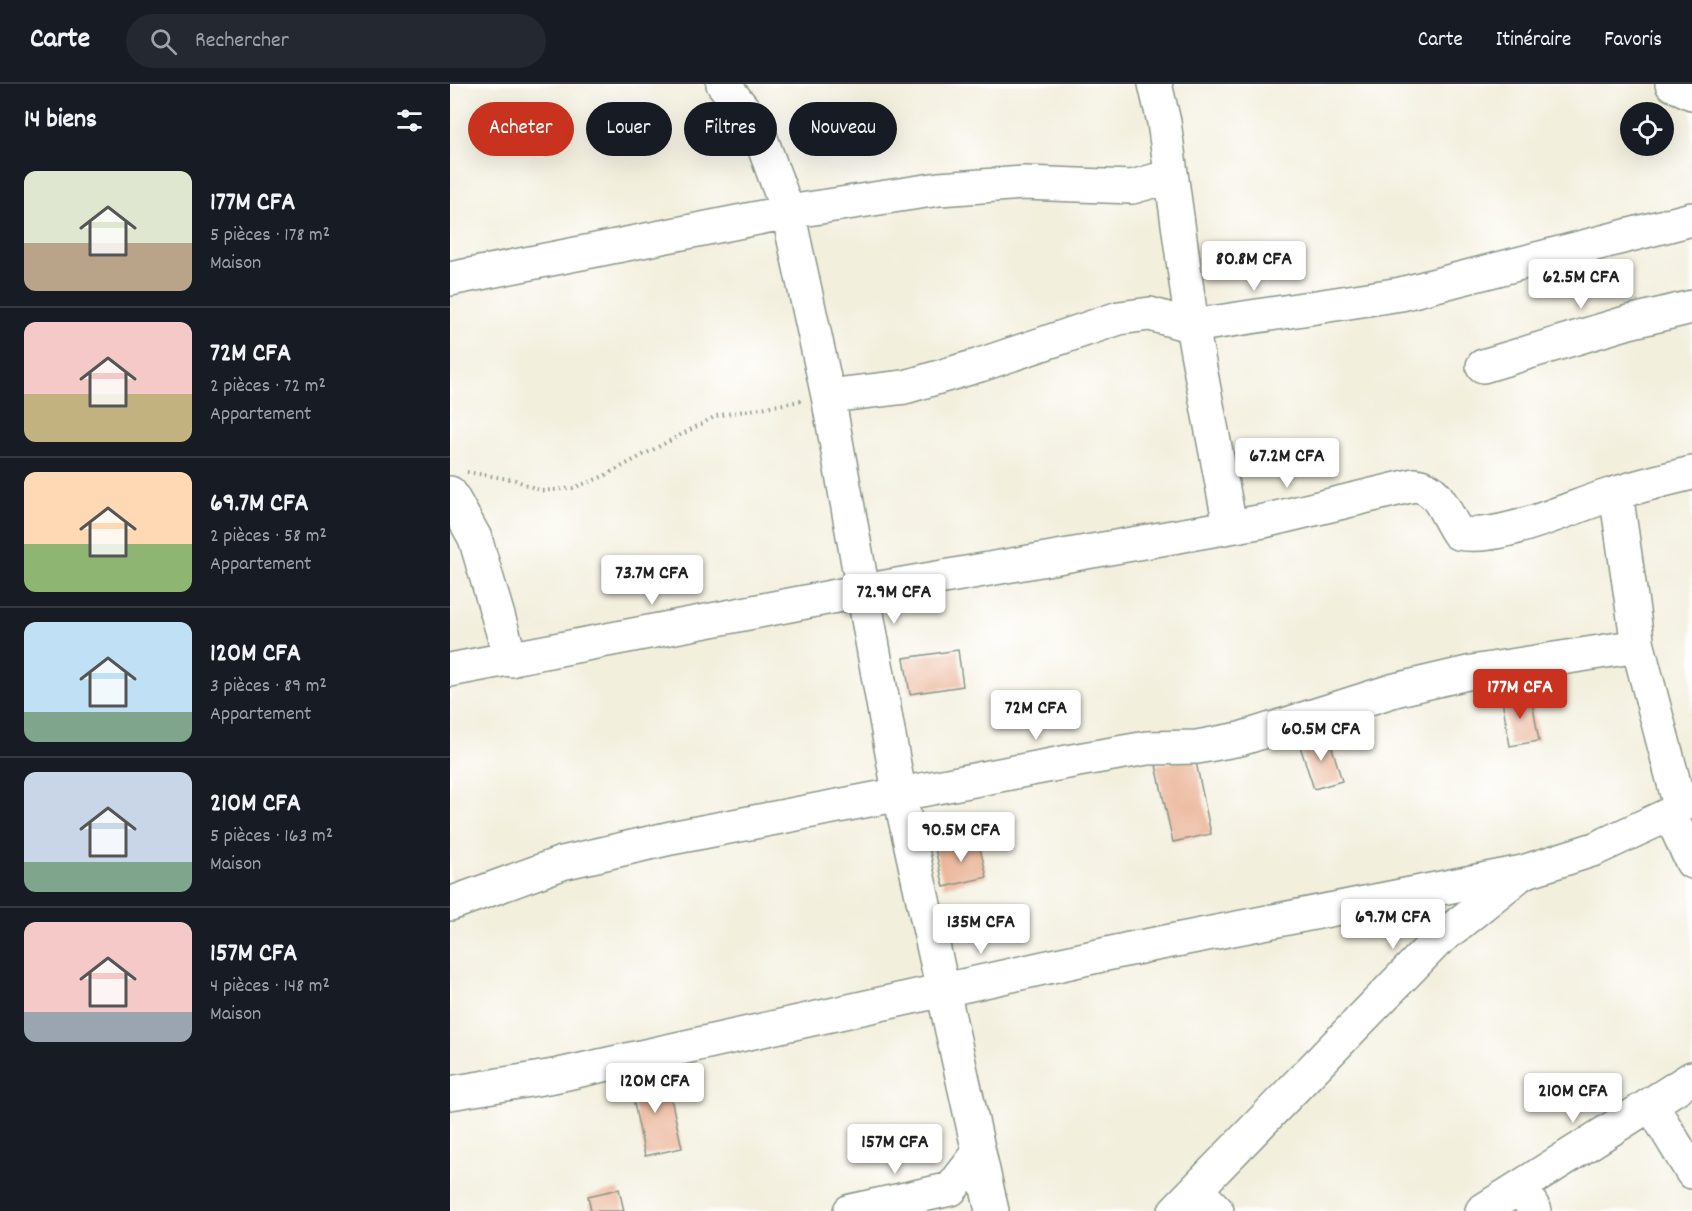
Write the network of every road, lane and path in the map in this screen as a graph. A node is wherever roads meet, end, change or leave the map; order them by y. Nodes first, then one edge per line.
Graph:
1 (723, 84) edge
2 (1155, 84) edge
3 (1672, 84) edge
4 (1692, 93) edge
5 (1171, 176) junction
6 (788, 212) junction
7 (1692, 219) edge
8 (450, 279) edge
9 (1692, 307) edge
10 (1192, 326) junction
11 (1483, 366) dead end
12 (828, 396) junction
13 (1692, 473) edge
14 (456, 483) edge
15 (1616, 493) junction
16 (1230, 526) junction
17 (863, 591) junction
18 (1638, 646) junction
19 (511, 660) junction
20 (450, 670) edge
21 (899, 792) junction
22 (1681, 806) edge
23 (1692, 862) edge
24 (1522, 872) junction
25 (450, 904) edge
26 (943, 989) junction
27 (1692, 1078) edge
28 (450, 1093) edge
29 (1652, 1106) junction
30 (978, 1154) junction
31 (1692, 1172) edge
32 (951, 1189) junction
33 (1528, 1199) edge
34 (1196, 1204) edge
35 (850, 1211) edge
36 (987, 1211) edge
37 (992, 1211) edge
38 (1482, 1211) edge

1 - 6 street
2 - 5 street
3 - 4 street
5 - 6 street
5 - 10 street
6 - 8 street
6 - 12 street
7 - 10 street
9 - 11 street
10 - 12 street
10 - 16 street
12 - 14 path
12 - 17 street
13 - 15 street
14 - 19 street
15 - 16 street
15 - 18 street
16 - 17 street
17 - 19 street
17 - 21 street
18 - 21 street
18 - 22 street
19 - 20 street
21 - 25 street
21 - 26 street
22 - 23 street
22 - 24 street
24 - 26 street
24 - 34 street
26 - 28 street
26 - 30 street
27 - 29 street
29 - 31 street
29 - 33 street
30 - 32 street
30 - 37 street
32 - 35 street
32 - 36 street
33 - 38 street

